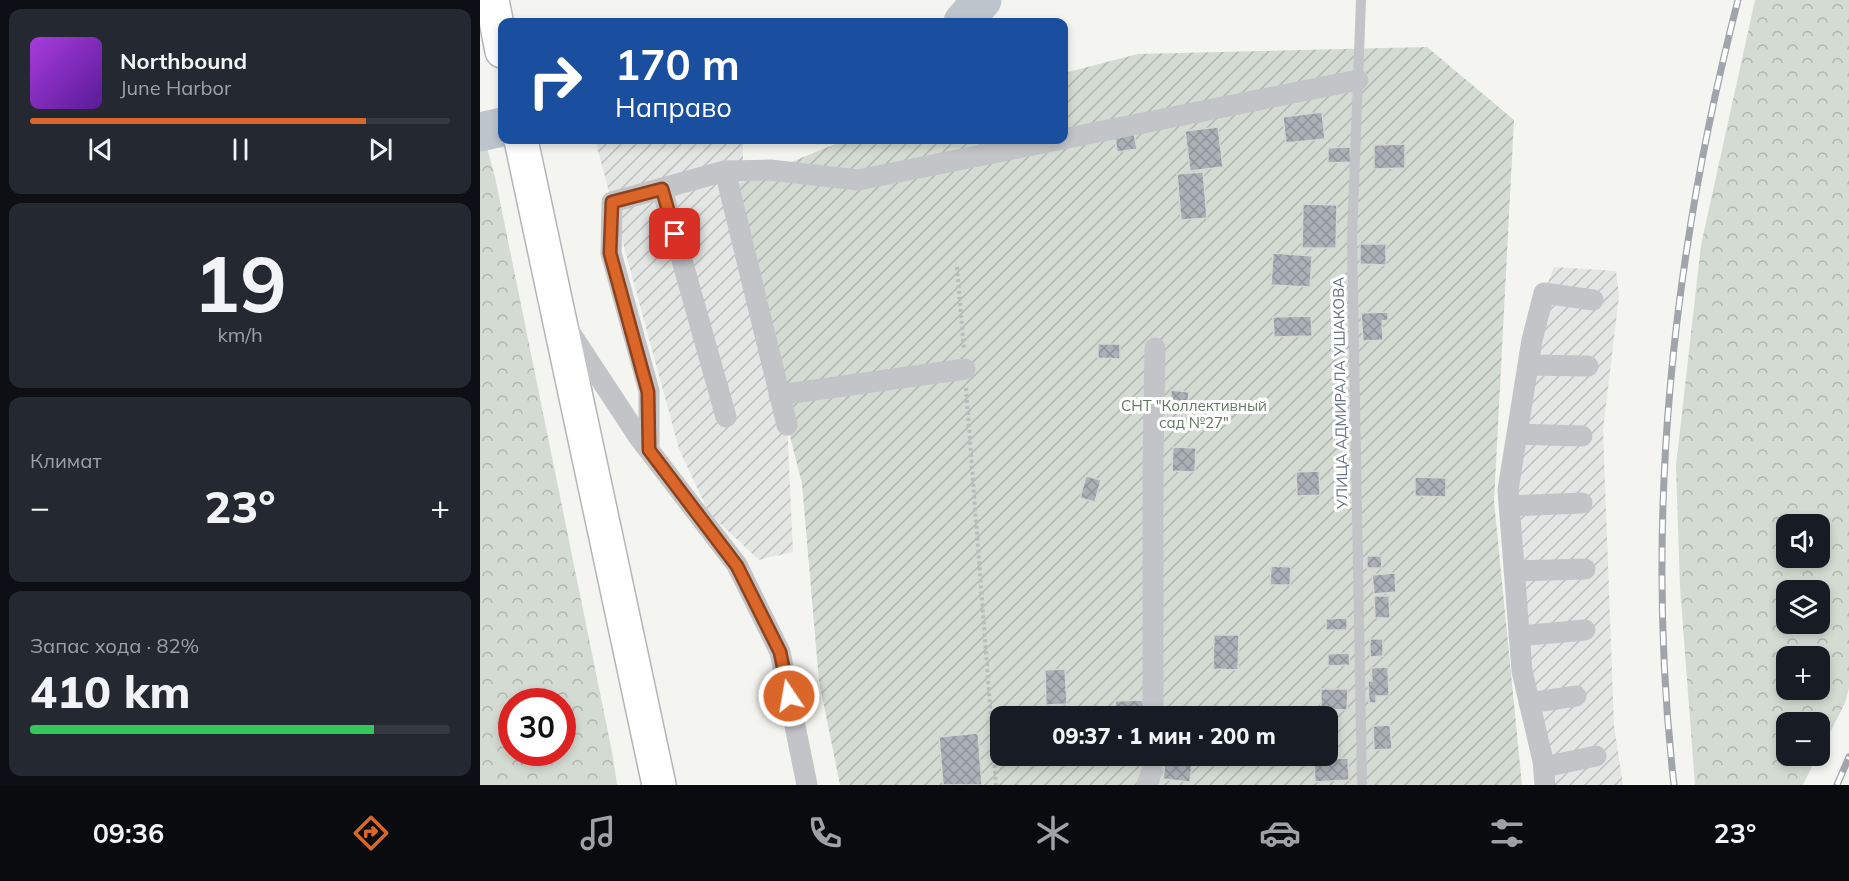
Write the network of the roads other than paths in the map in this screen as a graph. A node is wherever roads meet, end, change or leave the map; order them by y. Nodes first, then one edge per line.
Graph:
1 (492, 0) edge
2 (1361, 0) edge
3 (498, 31) edge
4 (1358, 80) junction
5 (1068, 138) edge
6 (522, 144) edge
7 (1038, 144) edge
8 (725, 171) junction
9 (662, 189) junction
10 (1593, 300) dead end
11 (559, 316) junction
12 (1155, 348) dead end
13 (1528, 365) junction
14 (1588, 366) dead end
15 (965, 369) road end
16 (779, 395) junction
17 (726, 417) dead end
18 (787, 425) dead end
19 (1517, 434) junction
20 (1582, 436) dead end
21 (649, 450) junction
22 (1582, 503) dead end
23 (1509, 506) junction
24 (1585, 569) dead end
25 (1514, 571) junction
26 (1585, 630) dead end
27 (1519, 636) junction
28 (1576, 696) dead end
29 (1529, 703) junction
30 (1153, 706) edge
31 (1596, 756) dead end
32 (1152, 766) edge
33 (1545, 776) edge
34 (659, 785) edge
35 (807, 785) edge
36 (1147, 785) edge
37 (1362, 785) edge

1 - 3 main road
2 - 4 lane, УЛИЦА АДМИРАЛА УШАКОВА
4 - 5 street
4 - 37 lane, УЛИЦА АДМИРАЛА УШАКОВА
6 - 11 main road
7 - 8 street
8 - 9 street
8 - 16 street
9 - 17 street
9 - 21 street
10 - 13 street
11 - 21 street
11 - 34 main road
12 - 30 street
13 - 14 street
13 - 19 street
15 - 16 street
16 - 18 street
19 - 20 street
19 - 23 street
21 - 35 street
22 - 23 street
23 - 25 street
24 - 25 street
25 - 27 street
26 - 27 street
27 - 29 street
28 - 29 street
29 - 33 street
31 - 33 street
32 - 36 street

